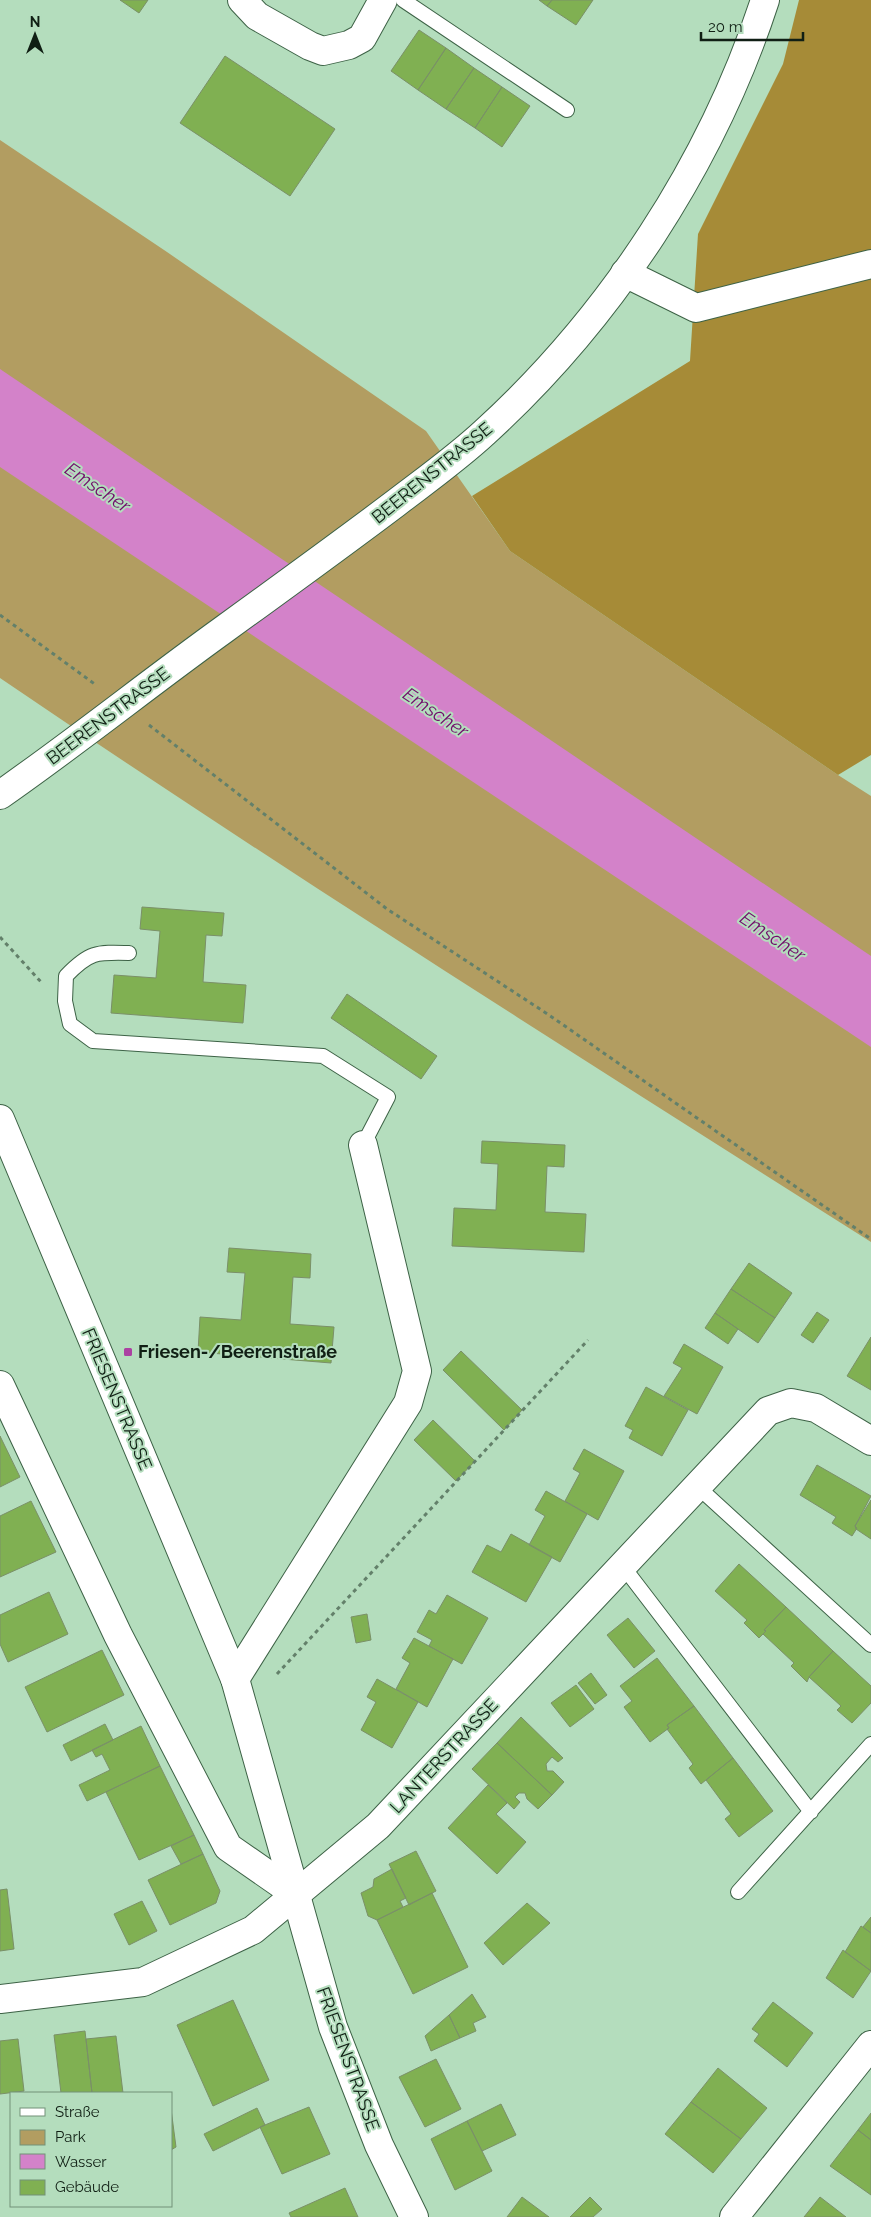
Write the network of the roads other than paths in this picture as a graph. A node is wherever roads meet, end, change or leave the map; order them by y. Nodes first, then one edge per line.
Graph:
1 (242, 0) edge
2 (383, 0) edge
3 (403, 0) edge
4 (765, 0) edge
5 (567, 110) dead end
6 (871, 264) edge
7 (625, 273) junction
8 (0, 795) edge
9 (129, 953) dead end
10 (0, 1119) edge
11 (363, 1145) joint
12 (0, 1384) edge
13 (871, 1441) edge
14 (698, 1487) junction
15 (622, 1565) junction
16 (871, 1645) edge
17 (235, 1679) junction
18 (871, 1744) edge
19 (811, 1812) junction
20 (738, 1892) dead end
21 (297, 1895) junction
22 (0, 1999) edge
23 (871, 2045) edge
24 (414, 2217) edge
25 (734, 2217) edge

1 - 2 street
3 - 5 lane
4 - 7 street, BEERENSTRASSE
6 - 7 street
7 - 8 street, BEERENSTRASSE
9 - 11 lane
10 - 17 street, FRIESENSTRASSE
11 - 17 street
12 - 21 street
13 - 14 street, LANTERSTRASSE
14 - 15 street, LANTERSTRASSE
14 - 16 lane
15 - 19 lane
15 - 21 street, LANTERSTRASSE
17 - 21 street, FRIESENSTRASSE
18 - 19 lane
19 - 20 lane
21 - 22 street, LANTERSTRASSE
21 - 24 street, FRIESENSTRASSE
23 - 25 street

